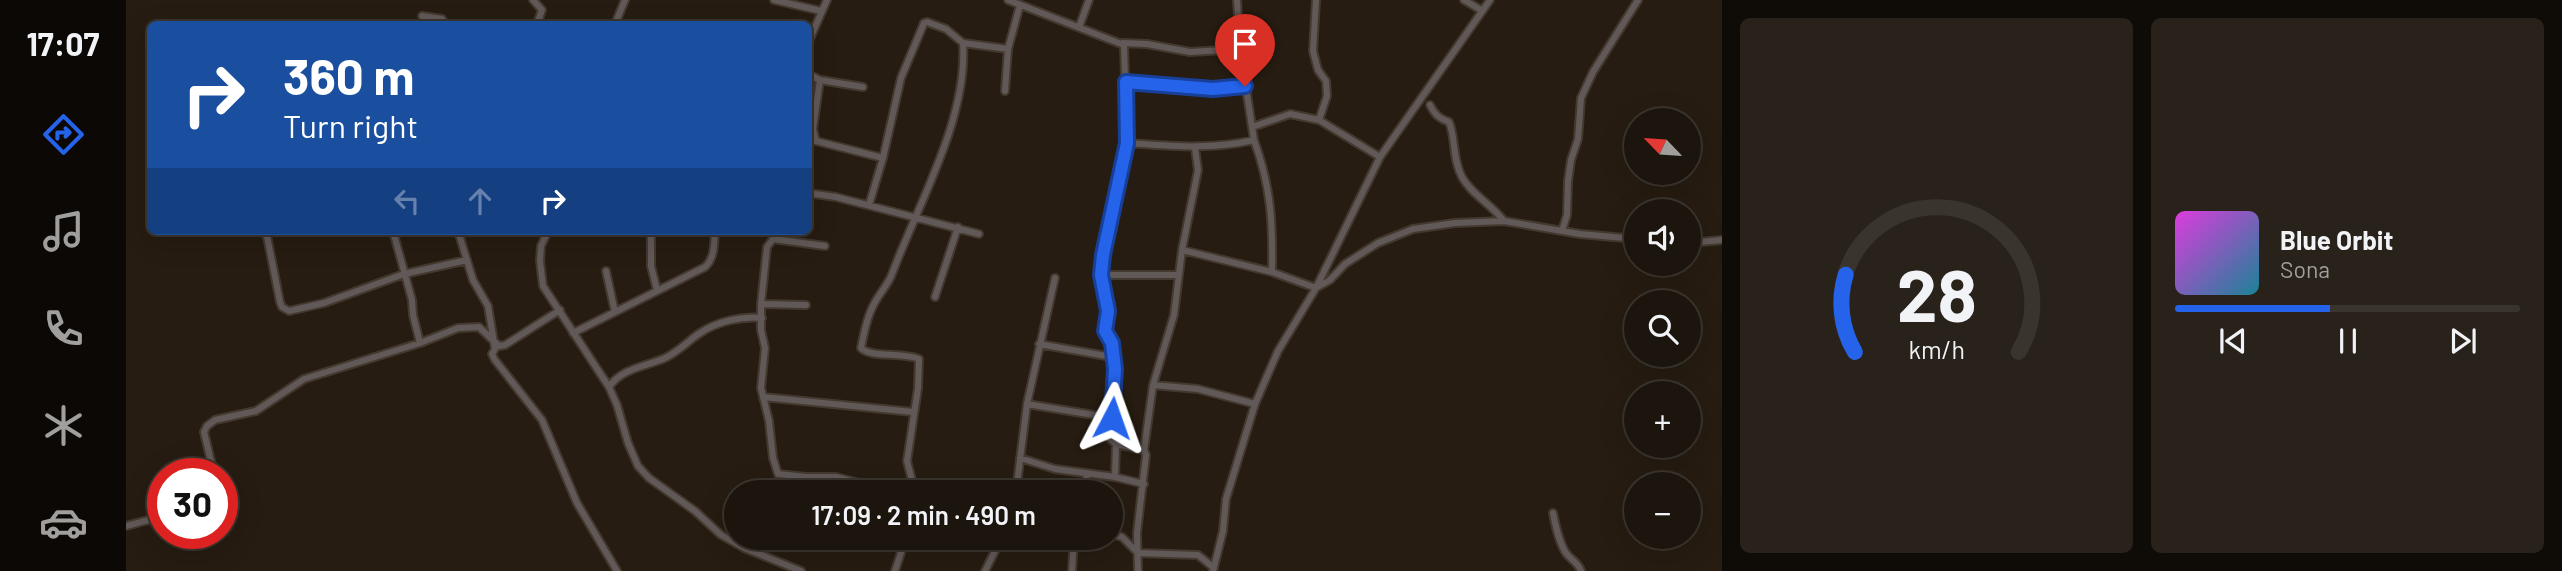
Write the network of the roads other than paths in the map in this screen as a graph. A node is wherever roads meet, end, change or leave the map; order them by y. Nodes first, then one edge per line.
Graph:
1 (533, 0) edge
2 (625, 0) edge
3 (774, 0) edge
4 (828, 0) edge
5 (1008, 0) edge
6 (1088, 0) edge
7 (1237, 0) edge
8 (1316, 0) edge
9 (1464, 0) edge
10 (1490, 0) edge
11 (1638, 0) edge
12 (1020, 5) junction
13 (821, 10) junction
14 (1481, 10) junction
15 (422, 16) dead end
16 (443, 21) edge
17 (538, 21) edge
18 (616, 21) edge
19 (1079, 27) junction
20 (812, 33) edge
21 (963, 43) junction
22 (1122, 43) junction
23 (1008, 49) junction
24 (1241, 49) junction
25 (812, 76) edge
26 (820, 80) junction
27 (1126, 82) junction
28 (1245, 86) junction
29 (863, 87) dead end
30 (1005, 91) dead end
31 (1430, 105) dead end
32 (1319, 120) junction
33 (1252, 127) junction
34 (1254, 140) junction
35 (1127, 143) junction
36 (1195, 148) junction
37 (1380, 157) junction
38 (883, 158) junction
39 (812, 194) edge
40 (869, 205) junction
41 (916, 219) junction
42 (1504, 221) junction
43 (958, 227) junction
44 (1562, 231) junction
45 (979, 234) dead end
46 (267, 235) edge
47 (394, 235) edge
48 (459, 235) edge
49 (546, 235) edge
50 (651, 235) edge
51 (714, 235) edge
52 (1624, 238) edge
53 (1722, 240) edge
54 (1701, 242) edge
55 (825, 246) dead end
56 (1182, 250) junction
57 (467, 260) junction
58 (606, 271) dead end
59 (1272, 272) junction
60 (404, 274) junction
61 (1101, 275) junction
62 (1179, 275) junction
63 (1055, 278) dead end
64 (1316, 288) junction
65 (657, 290) junction
66 (935, 297) dead end
67 (761, 304) junction
68 (806, 305) dead end
69 (560, 310) junction
70 (615, 312) junction
71 (762, 318) junction
72 (573, 333) junction
73 (492, 339) junction
74 (420, 343) junction
75 (1039, 344) junction
76 (497, 348) junction
77 (1112, 356) junction
78 (1153, 385) junction
79 (608, 387) junction
80 (763, 397) junction
81 (1027, 404) junction
82 (1255, 404) junction
83 (913, 412) junction
84 (1112, 418) junction
85 (1115, 444) junction
86 (1144, 450) junction
87 (210, 458) edge
88 (1020, 458) junction
89 (1087, 474) junction
90 (1115, 477) junction
91 (846, 480) edge
92 (912, 480) edge
93 (1017, 480) edge
94 (1086, 480) edge
95 (1144, 484) junction
96 (1553, 513) dead end
97 (147, 520) edge
98 (126, 526) edge
99 (1123, 538) edge
100 (902, 550) edge
101 (996, 550) edge
102 (1073, 550) edge
103 (1138, 553) junction
104 (1214, 569) edge
105 (617, 571) edge
106 (801, 571) edge
107 (895, 571) edge
108 (985, 571) edge
109 (1072, 571) edge
110 (1138, 571) edge
111 (1581, 571) edge

1 - 17 street
2 - 18 street
3 - 13 street
4 - 13 street
5 - 12 street
6 - 19 street
7 - 24 street
8 - 32 street
9 - 14 street
10 - 14 street
11 - 44 street
12 - 19 street
12 - 23 street
13 - 20 street
14 - 37 street
15 - 16 street
19 - 22 street
21 - 23 street
21 - 38 street
21 - 41 street
22 - 24 street
22 - 27 street
23 - 30 street
24 - 28 street
25 - 26 street
26 - 29 street
26 - 38 street
27 - 28 street
27 - 35 street
28 - 33 street
31 - 42 street
32 - 33 street
32 - 37 street
33 - 34 street
34 - 36 street
34 - 59 street
35 - 36 street
35 - 61 street
36 - 56 street
37 - 64 street
38 - 40 street
39 - 40 street
40 - 41 street
41 - 43 street
41 - 83 street
42 - 44 street
42 - 64 street
43 - 45 street
43 - 66 street
44 - 52 street
46 - 60 street
47 - 60 street
48 - 57 street
49 - 69 street
50 - 65 street
51 - 65 street
53 - 54 street
55 - 67 street
56 - 59 street
56 - 62 street
57 - 60 street
57 - 73 street
58 - 70 street
59 - 64 street
60 - 74 street
61 - 62 street
61 - 77 street
62 - 78 street
63 - 75 street
64 - 82 street
65 - 70 street
67 - 68 street
67 - 71 street
69 - 72 street
69 - 76 street
70 - 72 street
71 - 79 street
71 - 80 street
72 - 79 street
73 - 74 street
73 - 76 street
74 - 87 street
75 - 77 street
75 - 81 street
76 - 105 street
77 - 84 street
78 - 82 street
78 - 86 street
79 - 106 street
80 - 83 street
80 - 91 street
81 - 84 street
81 - 88 street
82 - 104 street
83 - 92 street
84 - 85 street
85 - 86 street
85 - 90 street
86 - 95 street
88 - 89 street
88 - 93 street
89 - 90 street
89 - 94 street
90 - 95 street
95 - 103 street
96 - 111 street
97 - 98 street
99 - 103 street
100 - 107 street
101 - 108 street
102 - 109 street
103 - 104 street
103 - 110 street

